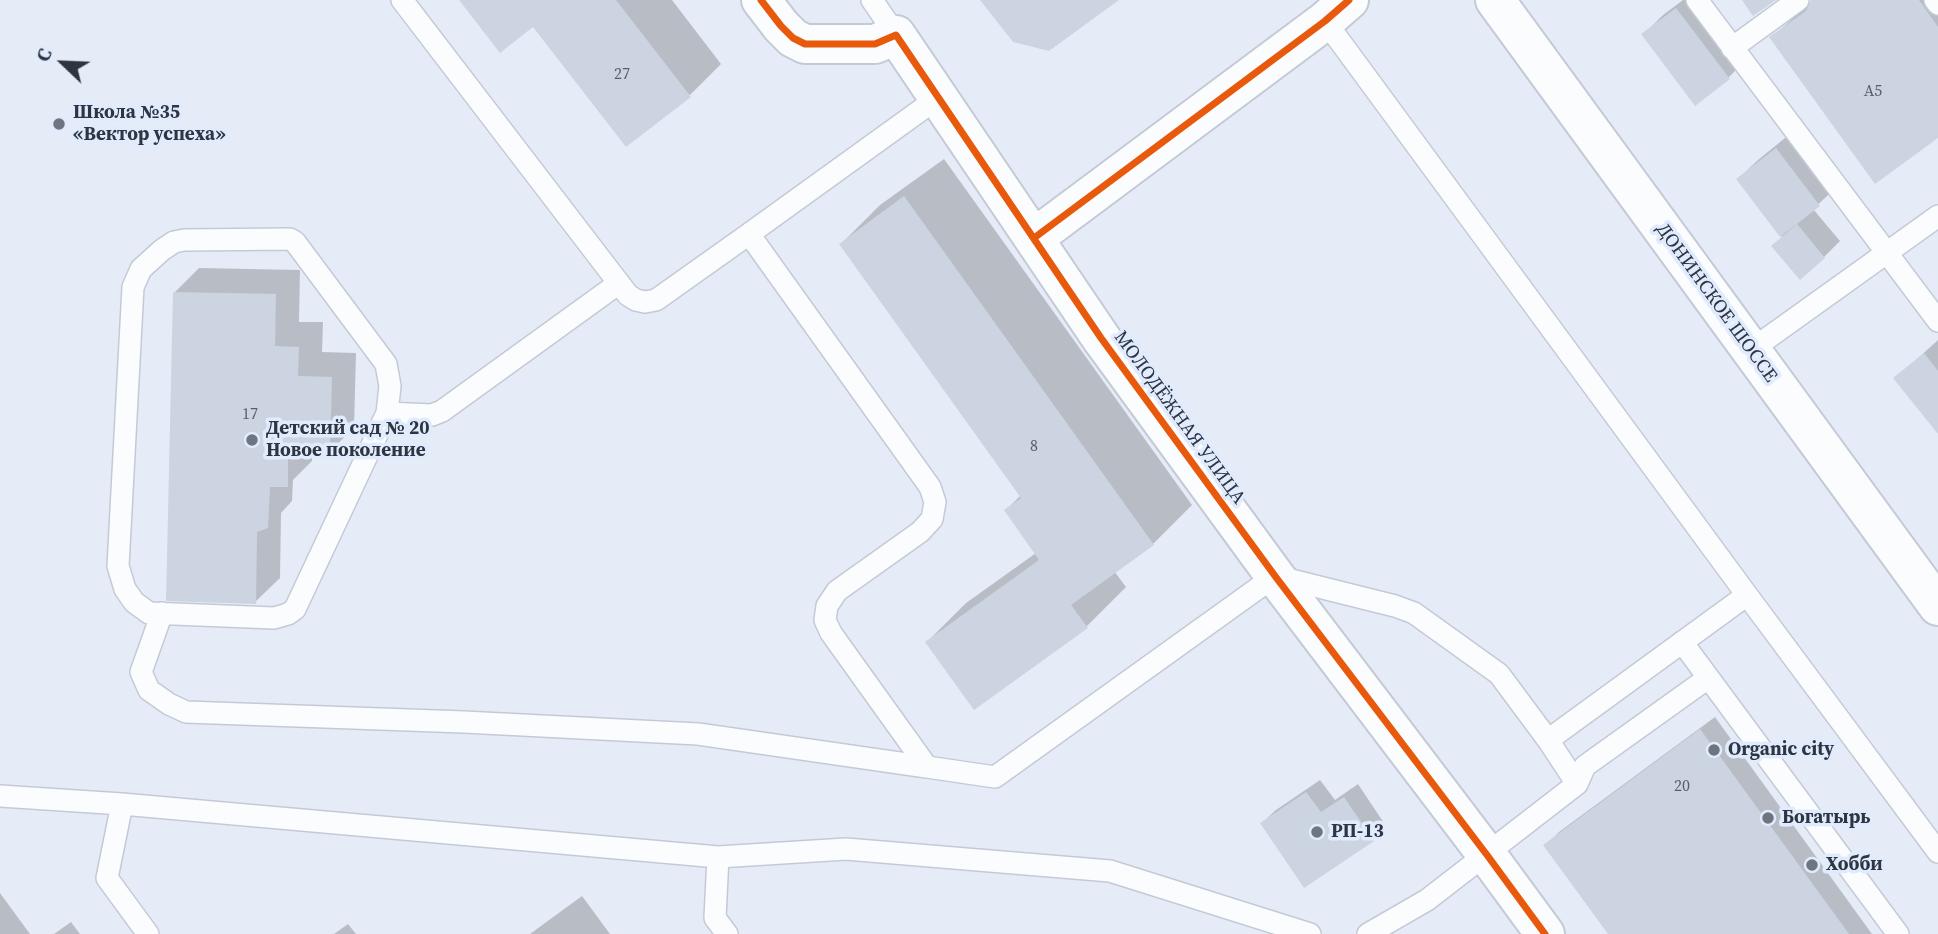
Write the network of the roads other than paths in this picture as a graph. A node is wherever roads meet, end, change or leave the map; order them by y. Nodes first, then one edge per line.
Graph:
1 (402, 0) edge
2 (761, 0) edge
3 (872, 0) edge
4 (1495, 0) edge
5 (1697, 0) edge
6 (1798, 0) edge
7 (1337, 10) edge
8 (896, 35) junction
9 (1732, 48) junction
10 (939, 97) junction
11 (1938, 216) edge
12 (749, 234) junction
13 (1034, 238) junction
14 (1887, 250) junction
15 (619, 283) junction
16 (1938, 321) edge
17 (1751, 350) junction
18 (387, 413) junction
19 (1275, 576) junction
20 (1746, 595) junction
21 (1938, 606) edge
22 (162, 613) junction
23 (1682, 642) junction
24 (1707, 678) junction
25 (1548, 740) junction
26 (927, 767) junction
27 (1577, 784) junction
28 (0, 796) edge
29 (122, 804) junction
30 (1938, 852) edge
31 (1487, 855) junction
32 (718, 857) junction
33 (148, 934) edge
34 (727, 934) edge
35 (1310, 934) edge
36 (1368, 934) edge
37 (1545, 934) edge
38 (1898, 934) edge

1 - 15 lane
2 - 8 street
3 - 8 lane
4 - 17 street, ДОНИНСКОЕ ШОССЕ
5 - 9 lane
6 - 9 lane
7 - 13 street
7 - 20 lane
8 - 10 street, МОЛОДЁЖНАЯ УЛИЦА
9 - 14 lane
10 - 12 lane
10 - 13 street, МОЛОДЁЖНАЯ УЛИЦА
11 - 14 lane
12 - 15 lane
12 - 26 lane
13 - 19 street, МОЛОДЁЖНАЯ УЛИЦА
14 - 16 lane
14 - 17 lane
15 - 18 lane
17 - 21 street, ДОНИНСКОЕ ШОССЕ
18 - 22 lane
18 - 22 lane
19 - 25 lane
19 - 26 lane
19 - 31 street, МОЛОДЁЖНАЯ УЛИЦА
20 - 23 lane
20 - 30 lane
22 - 26 lane
23 - 24 lane
23 - 25 lane
24 - 27 lane
24 - 38 lane
25 - 27 lane
27 - 31 lane
28 - 29 lane
29 - 32 lane
29 - 33 lane
31 - 36 lane
31 - 37 street, МОЛОДЁЖНАЯ УЛИЦА
32 - 34 lane
32 - 35 lane

